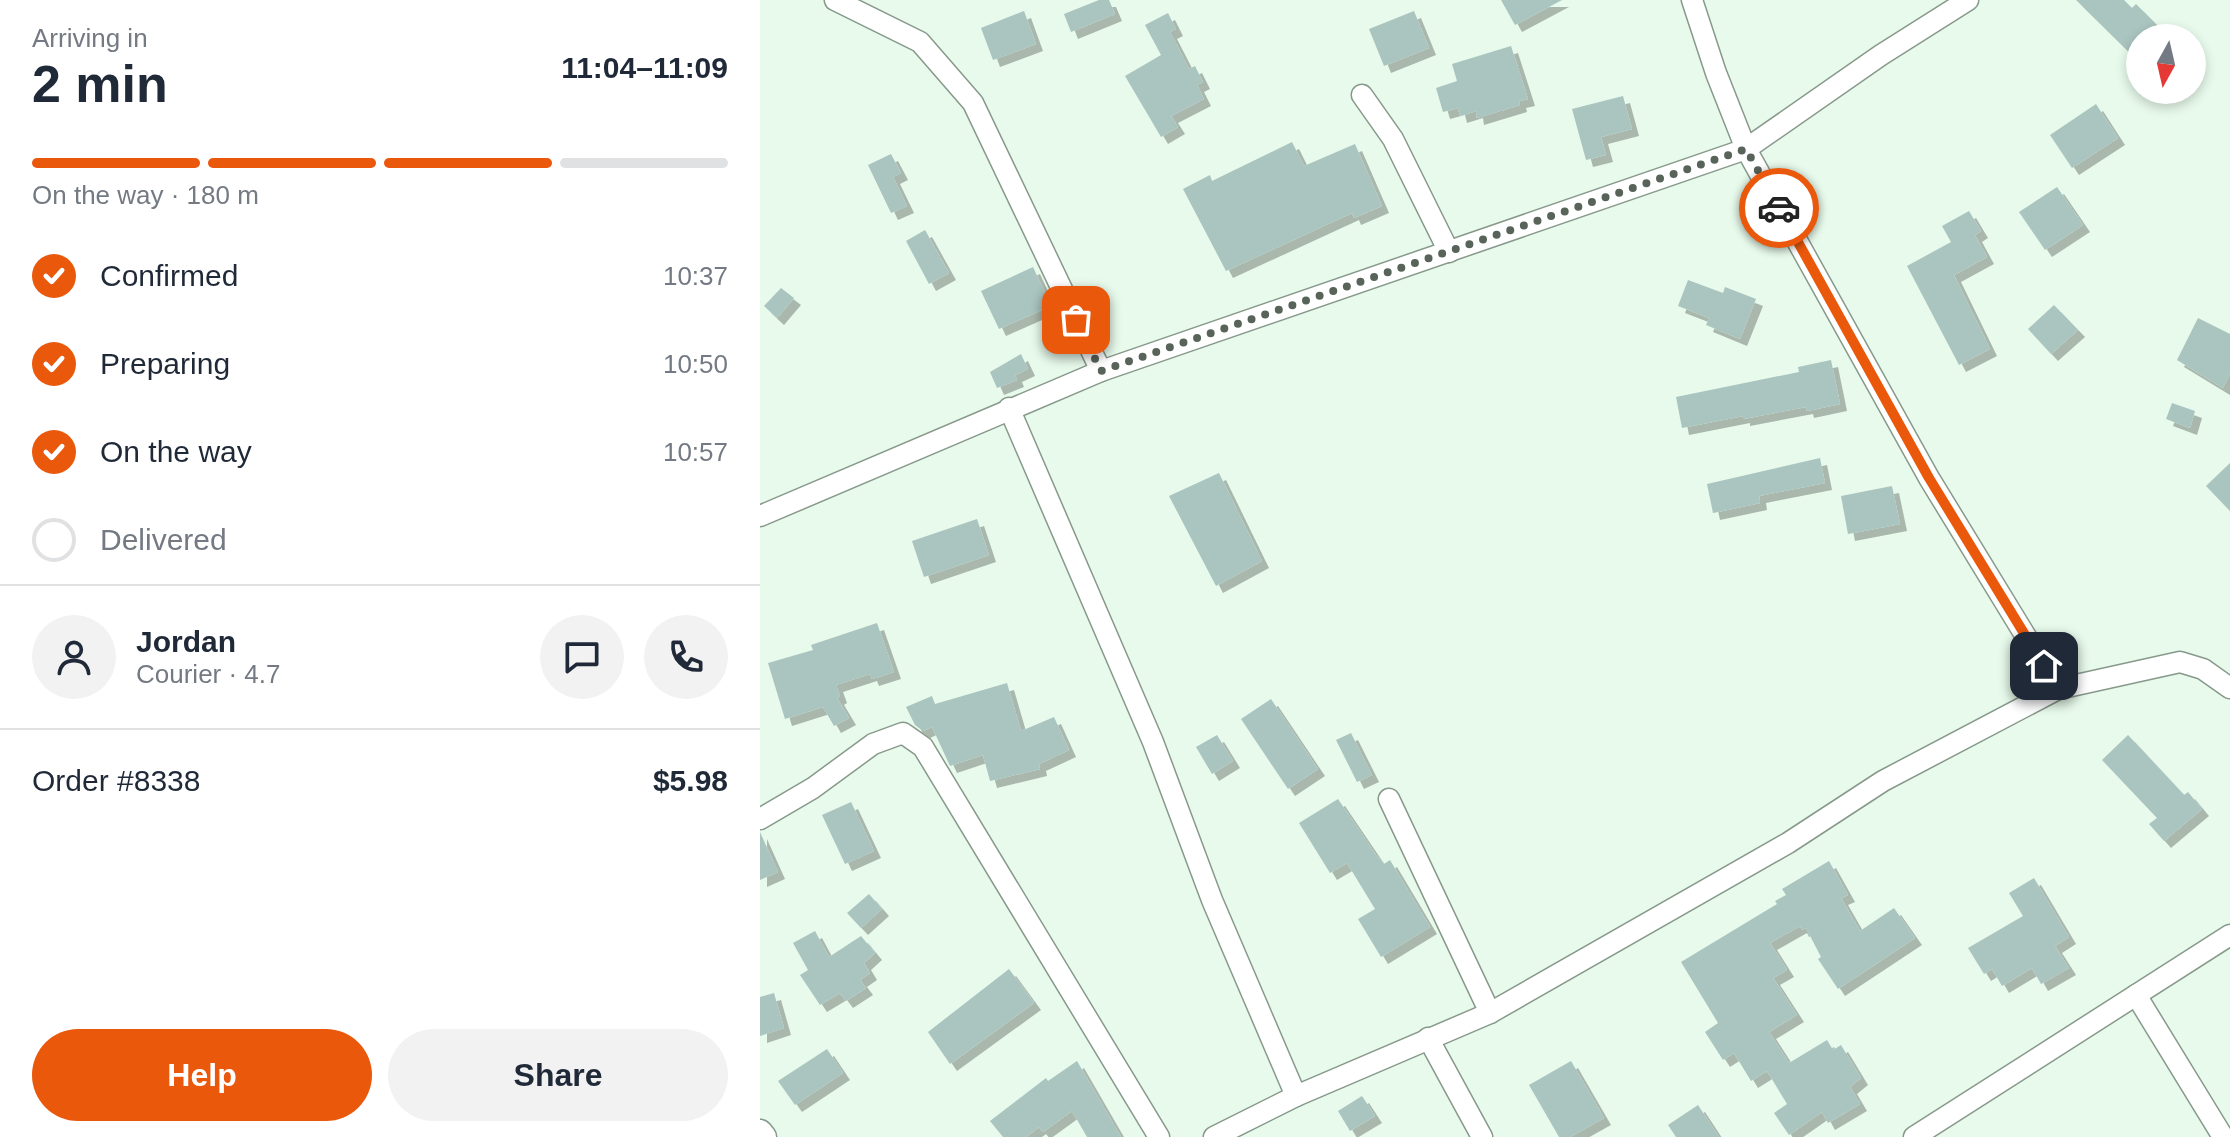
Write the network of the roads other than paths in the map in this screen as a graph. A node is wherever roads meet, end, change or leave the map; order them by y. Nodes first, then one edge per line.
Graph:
1 (835, 0) edge
2 (1692, 0) edge
3 (1968, 0) edge
4 (1362, 95) dead end
5 (1746, 149) junction
6 (1449, 252) junction
7 (1101, 371) junction
8 (1009, 408) junction
9 (760, 516) edge
10 (2230, 688) edge
11 (2058, 689) junction
12 (1389, 799) dead end
13 (760, 819) edge
14 (2230, 935) edge
15 (2136, 995) junction
16 (1490, 1013) junction
17 (1428, 1038) junction
18 (1296, 1096) junction
19 (760, 1132) edge
20 (764, 1137) edge
21 (1159, 1137) edge
22 (1214, 1137) edge
23 (1482, 1137) edge
24 (1914, 1137) edge
25 (2223, 1137) edge

1 - 7 street
2 - 5 street
3 - 5 street
4 - 6 street
5 - 6 street
5 - 11 street
6 - 7 street
7 - 8 street
8 - 9 street
8 - 18 street
10 - 11 street
11 - 16 street
12 - 16 street
13 - 21 street
14 - 15 street
15 - 24 street
15 - 25 street
16 - 17 street
17 - 18 street
17 - 23 street
18 - 22 street
19 - 20 street

